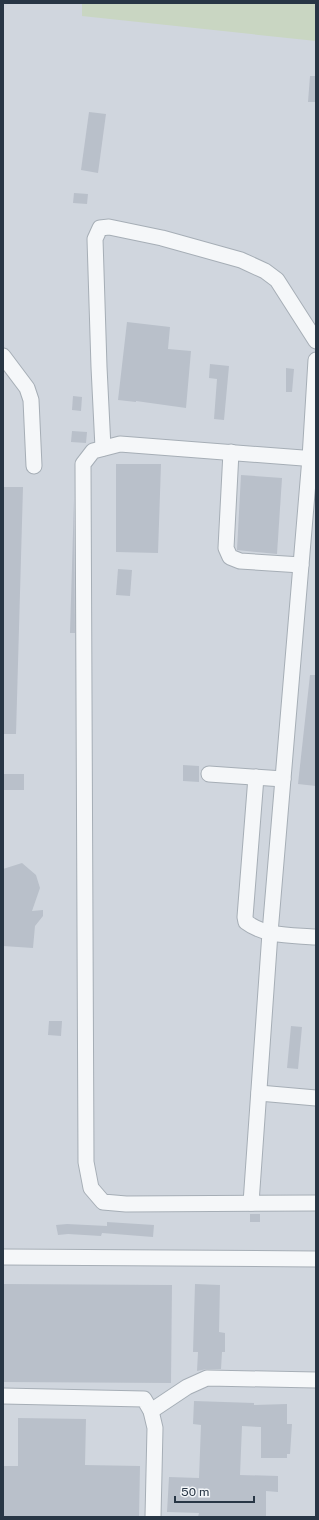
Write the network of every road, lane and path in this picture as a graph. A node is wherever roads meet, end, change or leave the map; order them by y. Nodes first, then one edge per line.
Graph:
1 (316, 341) edge
2 (3, 356) edge
3 (316, 360) edge
4 (103, 448) junction
5 (231, 452) junction
6 (313, 458) edge
7 (34, 466) dead end
8 (301, 565) junction
9 (209, 774) dead end
10 (256, 777) junction
11 (283, 779) junction
12 (270, 933) junction
13 (316, 937) edge
14 (259, 1093) junction
15 (316, 1093) edge
16 (316, 1203) edge
17 (251, 1204) junction
18 (3, 1257) edge
19 (316, 1259) edge
20 (316, 1380) edge
21 (3, 1396) edge
22 (151, 1411) junction
23 (153, 1517) edge

1 - 4 street
2 - 7 street
3 - 6 street
4 - 5 street
4 - 17 street
5 - 6 street
5 - 8 street
6 - 8 street
8 - 11 street
9 - 10 street
10 - 11 street
10 - 12 street
11 - 12 street
12 - 13 street
12 - 14 street
14 - 15 street
14 - 17 street
16 - 17 street
18 - 19 street
20 - 22 street
21 - 22 street
22 - 23 street

